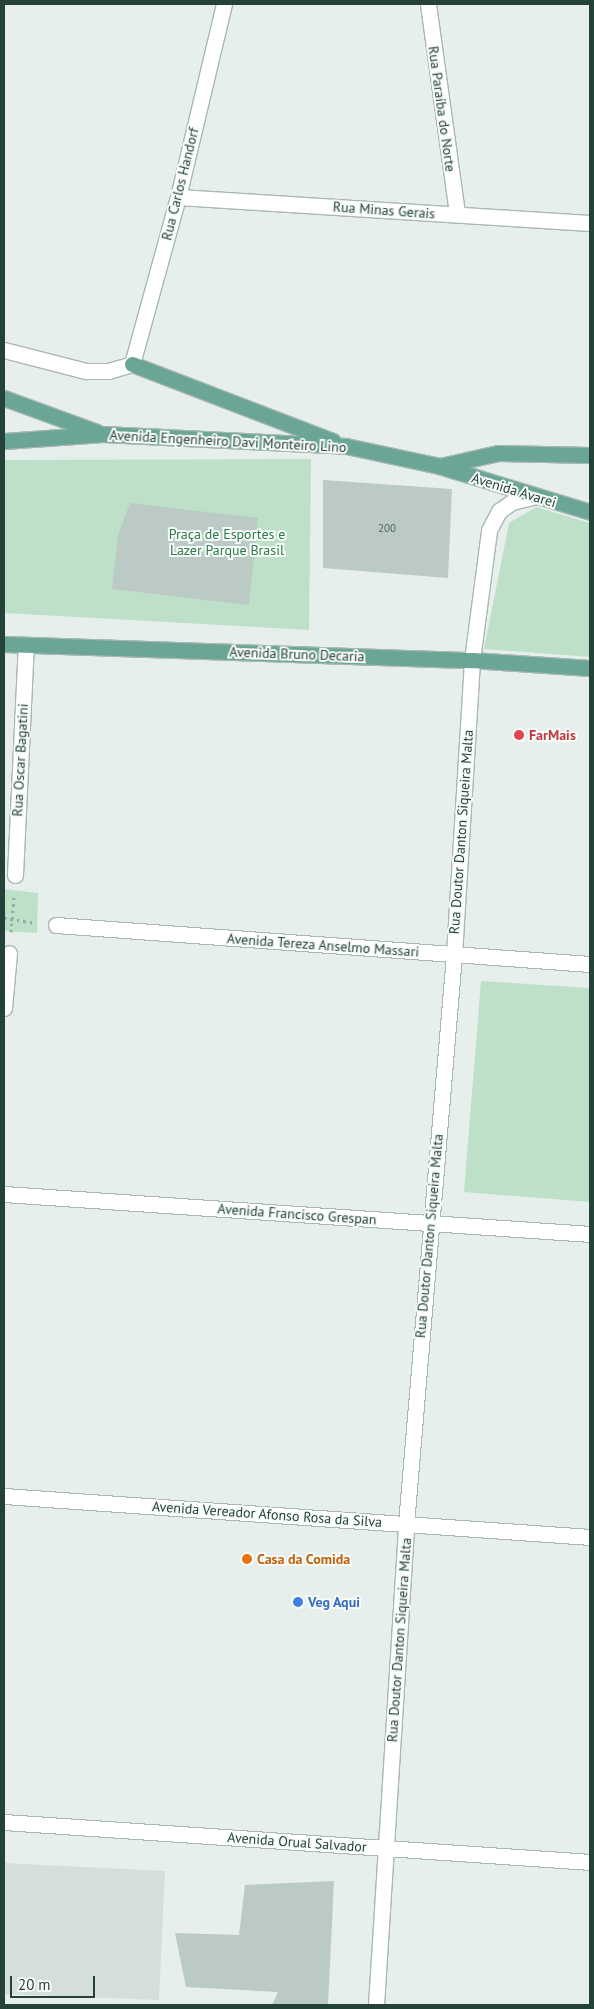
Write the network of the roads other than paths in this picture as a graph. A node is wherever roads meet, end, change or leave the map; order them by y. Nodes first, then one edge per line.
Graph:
1 (224, 4) edge
2 (428, 4) edge
3 (178, 197) junction
4 (457, 214) junction
5 (590, 223) edge
6 (4, 350) edge
7 (132, 364) junction
8 (4, 398) edge
9 (103, 434) junction
10 (4, 441) edge
11 (346, 446) junction
12 (590, 454) edge
13 (439, 466) junction
14 (536, 496) junction
15 (590, 512) edge
16 (4, 644) edge
17 (26, 645) junction
18 (472, 660) junction
19 (590, 668) edge
20 (15, 875) road end
21 (56, 925) road end
22 (9, 953) road end
23 (454, 955) junction
24 (590, 964) edge
25 (4, 1008) edge
26 (4, 1194) edge
27 (429, 1222) junction
28 (590, 1234) edge
29 (4, 1496) edge
30 (406, 1524) junction
31 (590, 1537) edge
32 (4, 1822) edge
33 (386, 1848) junction
34 (590, 1862) edge
35 (376, 2005) edge

1 - 3 street, Rua Carlos Handorf
2 - 4 street, Rua Paraíba do Norte
3 - 4 street, Rua Minas Gerais
3 - 7 street, Rua Carlos Handorf
4 - 5 street, Rua Minas Gerais
6 - 7 street
7 - 11 main road
8 - 9 main road, Avenida Engenheiro Davi Monteiro Lino
9 - 10 main road, Avenida Engenheiro Davi Monteiro Lino
9 - 11 main road, Avenida Engenheiro Davi Monteiro Lino
11 - 13 main road, Avenida Engenheiro Davi Monteiro Lino
12 - 13 main road, Avenida Engenheiro Davi Monteiro Lino
13 - 14 main road, Avenida Avarei
14 - 15 main road, Avenida Avarei
14 - 18 street, Rua Doutor Danton Siqueira Malta
16 - 17 main road, Avenida Bruno Decaria
17 - 18 main road, Avenida Bruno Decaria
17 - 20 street, Rua Oscar Bagatini
18 - 19 main road, Avenida Bruno Decaria
18 - 23 street, Rua Doutor Danton Siqueira Malta
21 - 23 street, Avenida Tereza Anselmo Massari
22 - 25 street
23 - 24 street, Avenida Tereza Anselmo Massari
23 - 27 street, Rua Doutor Danton Siqueira Malta
26 - 27 street, Avenida Francisco Grespan
27 - 28 street, Avenida Francisco Grespan
27 - 30 street, Rua Doutor Danton Siqueira Malta
29 - 30 street, Avenida Vereador Afonso Rosa da Silva
30 - 31 street, Avenida Vereador Afonso Rosa da Silva
30 - 33 street, Rua Doutor Danton Siqueira Malta
32 - 33 street, Avenida Orual Salvador
33 - 34 street, Avenida Orual Salvador
33 - 35 street, Rua Doutor Danton Siqueira Malta

